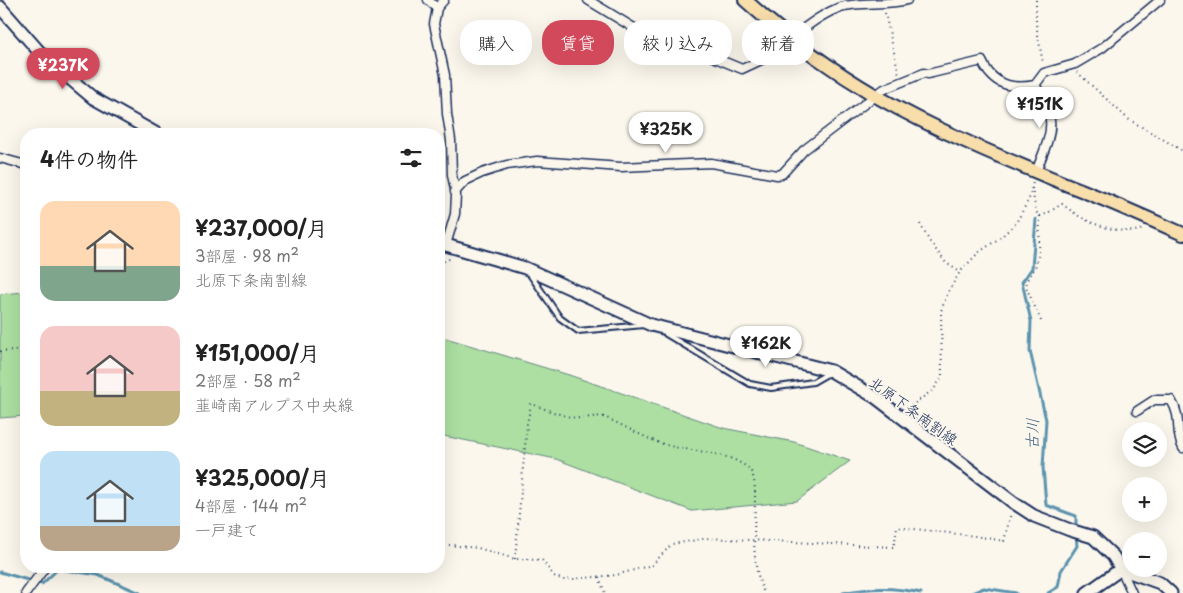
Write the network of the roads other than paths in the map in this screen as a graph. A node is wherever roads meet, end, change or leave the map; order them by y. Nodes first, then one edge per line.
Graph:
1 (428, 0) edge
2 (444, 0) edge
3 (588, 0) edge
4 (745, 0) edge
5 (907, 0) edge
6 (1160, 0) edge
7 (0, 7) edge
8 (437, 8) junction
9 (769, 20) edge
10 (814, 24) edge
11 (814, 54) edge
12 (751, 65) edge
13 (1035, 85) junction
14 (875, 95) junction
15 (146, 128) edge
16 (0, 158) edge
17 (20, 163) edge
18 (1036, 172) junction
19 (455, 192) junction
20 (1183, 234) edge
21 (445, 239) edge
22 (445, 245) edge
23 (525, 268) junction
24 (651, 325) junction
25 (832, 372) junction
26 (1137, 411) dead end
27 (1183, 448) edge
28 (1121, 569) junction
29 (42, 573) edge
30 (26, 593) edge
31 (1087, 593) edge
32 (1132, 593) edge
33 (1171, 593) edge

1 - 8 street
2 - 8 street
3 - 12 street
4 - 9 main road
5 - 10 street
6 - 13 street
7 - 15 main road
8 - 19 street
11 - 14 main road
13 - 14 street
13 - 18 street
14 - 18 main road
14 - 19 street
16 - 17 street
18 - 20 main road
19 - 21 street
22 - 23 main road, 北原下条南割線
23 - 24 main road, 北原下条南割線
23 - 24 lane
24 - 25 main road, 北原下条南割線
24 - 25 lane
25 - 28 main road, 北原下条南割線
26 - 27 street
28 - 31 main road
28 - 32 street
28 - 33 main road
29 - 30 street

